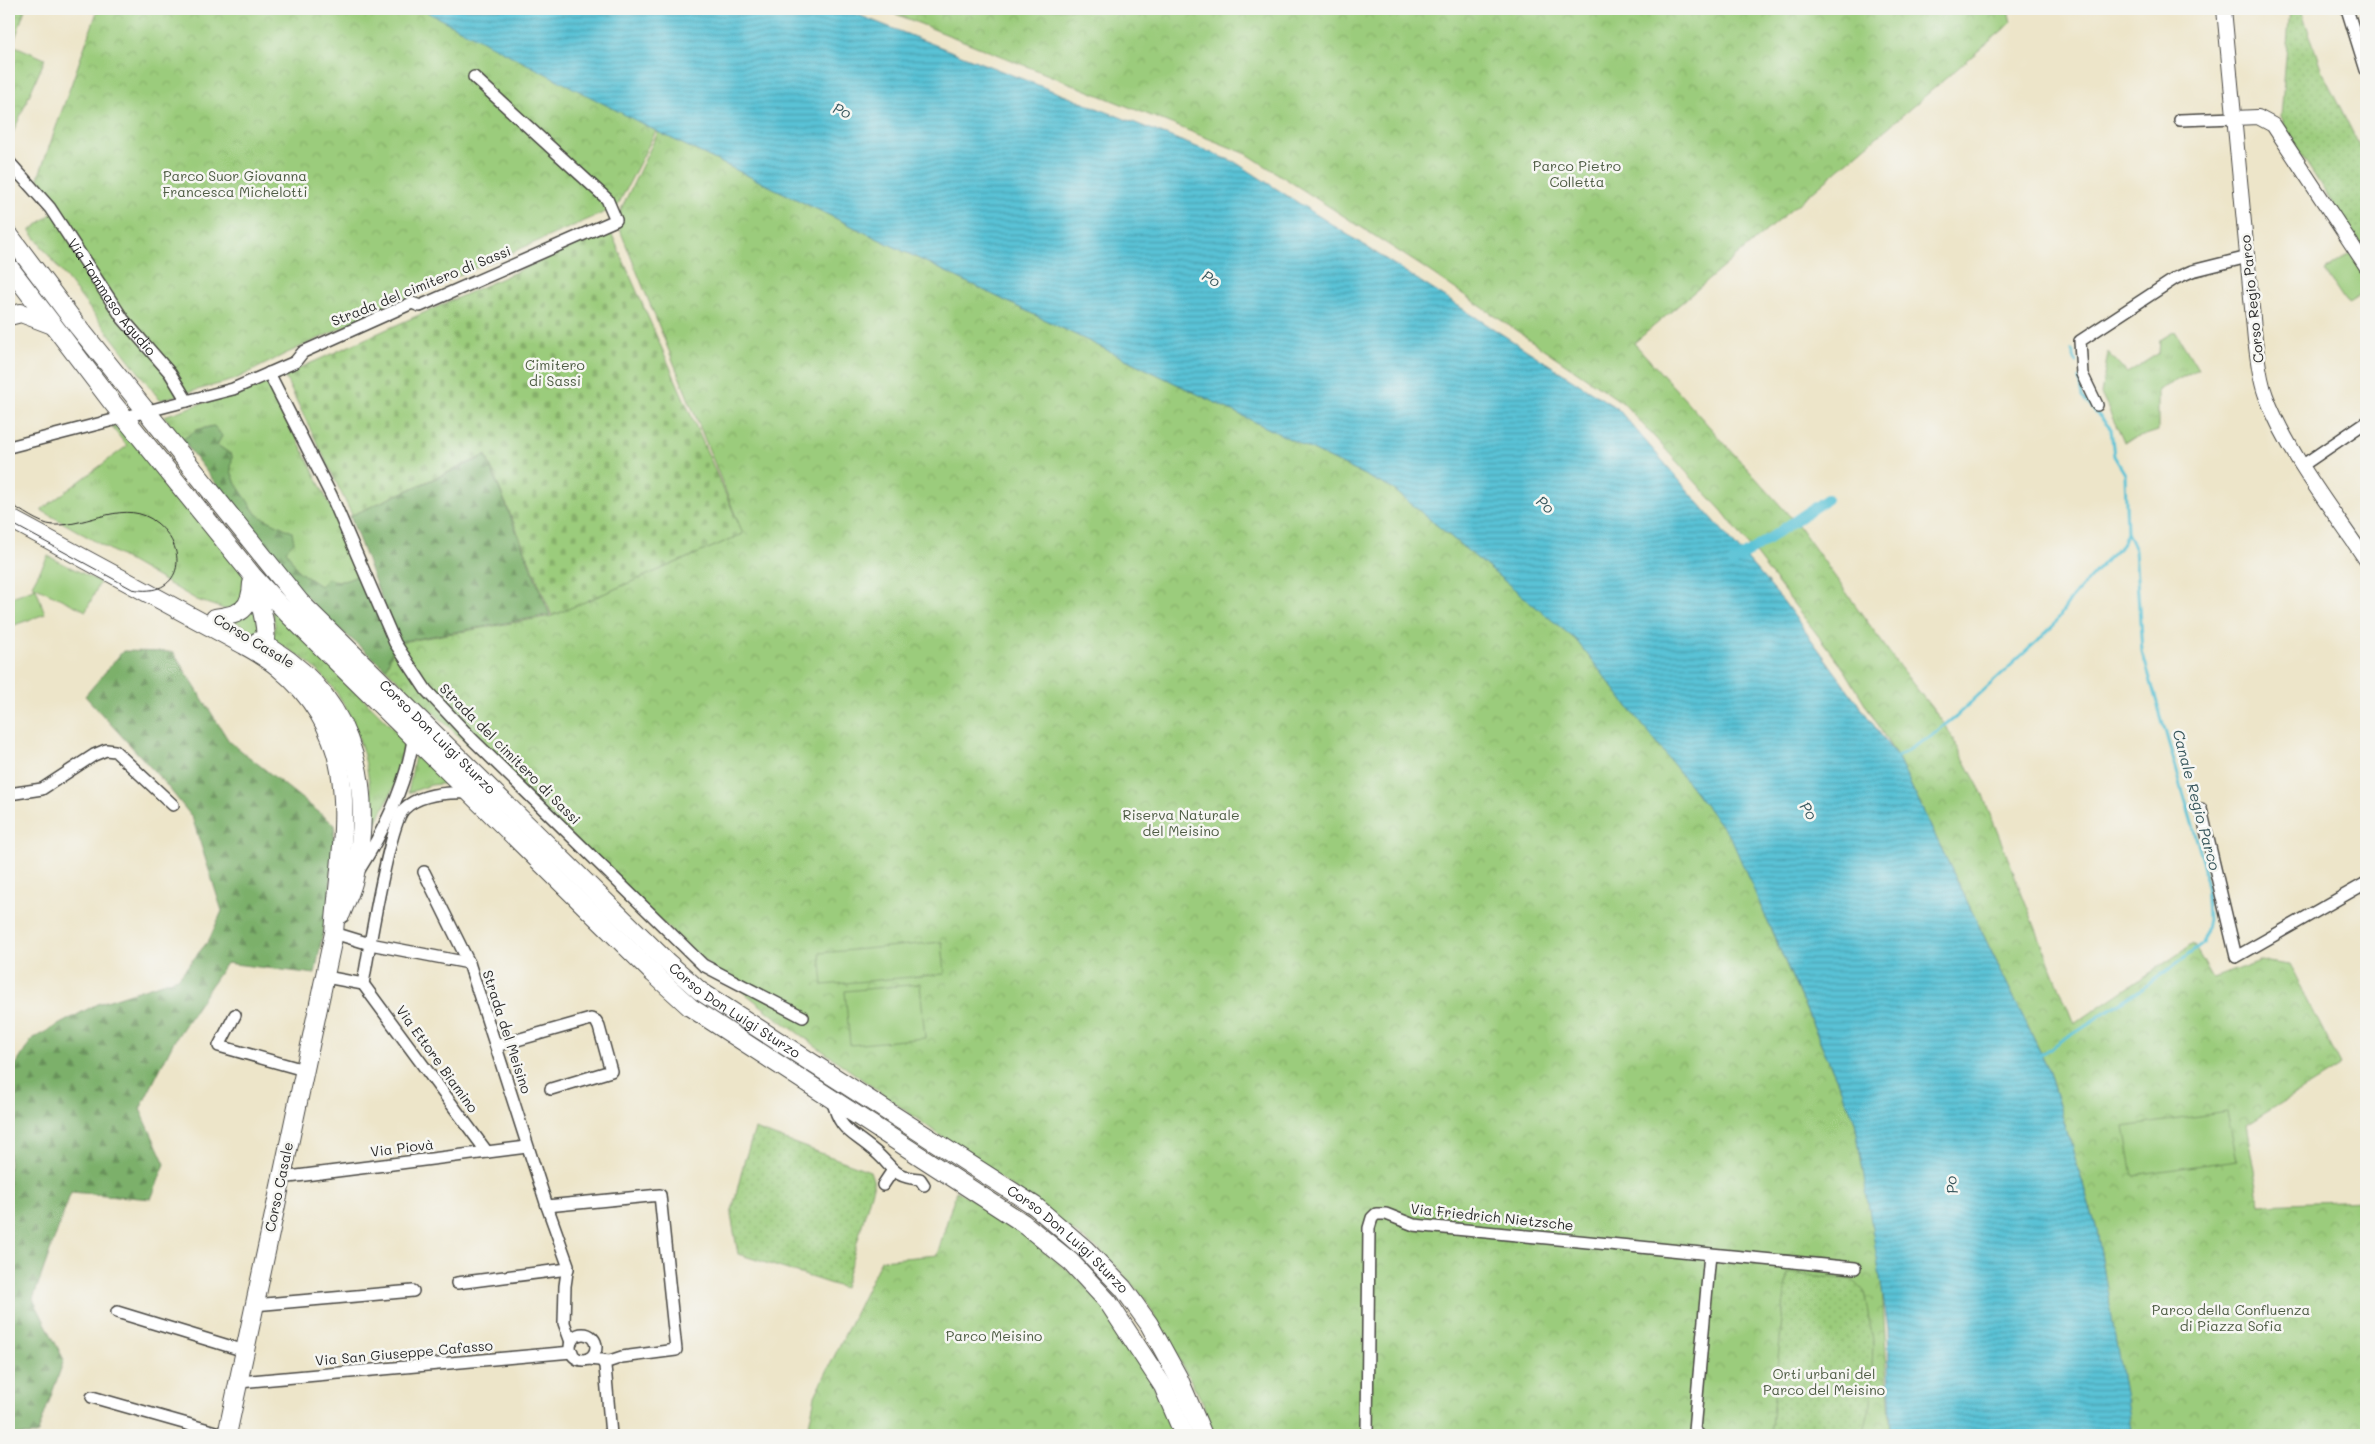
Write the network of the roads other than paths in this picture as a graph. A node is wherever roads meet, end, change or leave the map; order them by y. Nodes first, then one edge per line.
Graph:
1 (2224, 9) edge
2 (2347, 9) edge
3 (2366, 70) edge
4 (474, 77) dead end
5 (2234, 118) junction
6 (2180, 120) dead end
7 (9, 162) edge
8 (9, 236) edge
9 (21, 251) junction
10 (2248, 257) junction
11 (2366, 266) edge
12 (11, 272) edge
13 (40, 277) junction
14 (9, 291) edge
15 (9, 316) edge
16 (52, 324) junction
17 (269, 373) junction
18 (187, 401) junction
19 (2096, 405) dead end
20 (147, 412) junction
21 (125, 416) junction
22 (2366, 422) edge
23 (9, 447) edge
24 (2303, 465) junction
25 (9, 507) edge
26 (9, 518) edge
27 (2366, 560) edge
28 (252, 575) junction
29 (215, 618) junction
30 (265, 644) junction
31 (272, 663) junction
32 (416, 718) junction
33 (414, 738) junction
34 (470, 793) junction
35 (9, 794) edge
36 (172, 805) dead end
37 (2201, 809) dead end
38 (402, 811) junction
39 (388, 818) junction
40 (393, 835) junction
41 (424, 872) dead end
42 (355, 876) junction
43 (2365, 886) edge
44 (334, 933) junction
45 (370, 944) junction
46 (469, 963) junction
47 (326, 977) junction
48 (363, 984) junction
49 (235, 1015) dead end
50 (803, 1017) dead end
51 (496, 1046) junction
52 (304, 1070) junction
53 (551, 1089) dead end
54 (832, 1099) junction
55 (527, 1147) junction
56 (487, 1152) junction
57 (892, 1170) junction
58 (280, 1178) junction
59 (883, 1185) dead end
60 (924, 1185) dead end
61 (546, 1206) junction
62 (1710, 1254) junction
63 (1855, 1268) dead end
64 (568, 1269) junction
65 (457, 1283) dead end
66 (414, 1291) dead end
67 (254, 1305) junction
68 (117, 1312) dead end
69 (575, 1343) junction
70 (596, 1349) junction
71 (245, 1351) junction
72 (622, 1357) junction
73 (588, 1359) junction
74 (602, 1360) junction
75 (238, 1382) junction
76 (92, 1397) dead end
77 (227, 1435) edge
78 (611, 1435) edge
79 (1184, 1435) edge
80 (1203, 1435) edge
81 (1368, 1435) edge
82 (1699, 1435) edge

1 - 5 street, Corso Regio Parco
2 - 3 street
4 - 17 street, Strada del cimitero di Sassi
5 - 6 street
5 - 10 street, Corso Regio Parco
5 - 11 street
7 - 18 street, Via Tommaso Agudio
8 - 9 main road
9 - 12 main road
9 - 13 main road
10 - 19 street
10 - 24 street, Corso Regio Parco
12 - 13 main road
12 - 14 main road
12 - 16 main road
13 - 20 main road
15 - 16 main road
16 - 21 main road
17 - 18 street, Strada del cimitero di Sassi
17 - 50 street, Strada del cimitero di Sassi
18 - 20 street
20 - 21 street
20 - 32 main road, Corso Don Luigi Sturzo
21 - 23 street
21 - 28 main road
22 - 24 street
24 - 27 street, Corso Regio Parco
25 - 29 main road, Corso Casale
26 - 31 main road, Corso Casale
28 - 29 main road
28 - 30 main road
28 - 33 main road, Corso Don Luigi Sturzo
29 - 30 main road, Corso Casale
30 - 31 main road
30 - 42 main road, Corso Casale
31 - 44 main road, Corso Casale
32 - 33 street
32 - 80 main road, Corso Don Luigi Sturzo
33 - 34 main road, Corso Don Luigi Sturzo
33 - 39 street
34 - 38 street
34 - 54 main road, Corso Don Luigi Sturzo
35 - 36 street
37 - 43 street
38 - 39 street
38 - 40 street
39 - 40 street
39 - 42 street
40 - 45 street
41 - 46 street, Strada del Meisino
42 - 44 main road, Corso Casale
44 - 45 street
44 - 47 main road, Corso Casale
45 - 46 street
45 - 48 street
46 - 51 street, Strada del Meisino
47 - 48 street
47 - 52 main road, Corso Casale
48 - 56 street, Via Ettore Biamino
49 - 52 street
51 - 53 street
51 - 55 street, Strada del Meisino
52 - 58 main road, Corso Casale
54 - 57 street
54 - 79 main road, Corso Don Luigi Sturzo
55 - 56 street, Via Piovà
55 - 61 street, Strada del Meisino
56 - 58 street, Via Piovà
57 - 59 street
57 - 60 street
58 - 67 main road, Corso Casale
61 - 64 street, Strada del Meisino
61 - 72 street
62 - 63 street, Via Friedrich Nietzsche
62 - 81 street, Via Friedrich Nietzsche
62 - 82 street
64 - 65 street
64 - 69 street, Strada del Meisino
66 - 67 street
67 - 71 main road, Corso Casale
68 - 71 street
69 - 70 street
69 - 73 street
69 - 75 street, Via San Giuseppe Cafasso
70 - 72 street
70 - 73 street
71 - 75 main road, Corso Casale
72 - 74 street
73 - 74 street
74 - 78 street
75 - 77 main road, Corso Casale
76 - 77 street, Corso Casale

